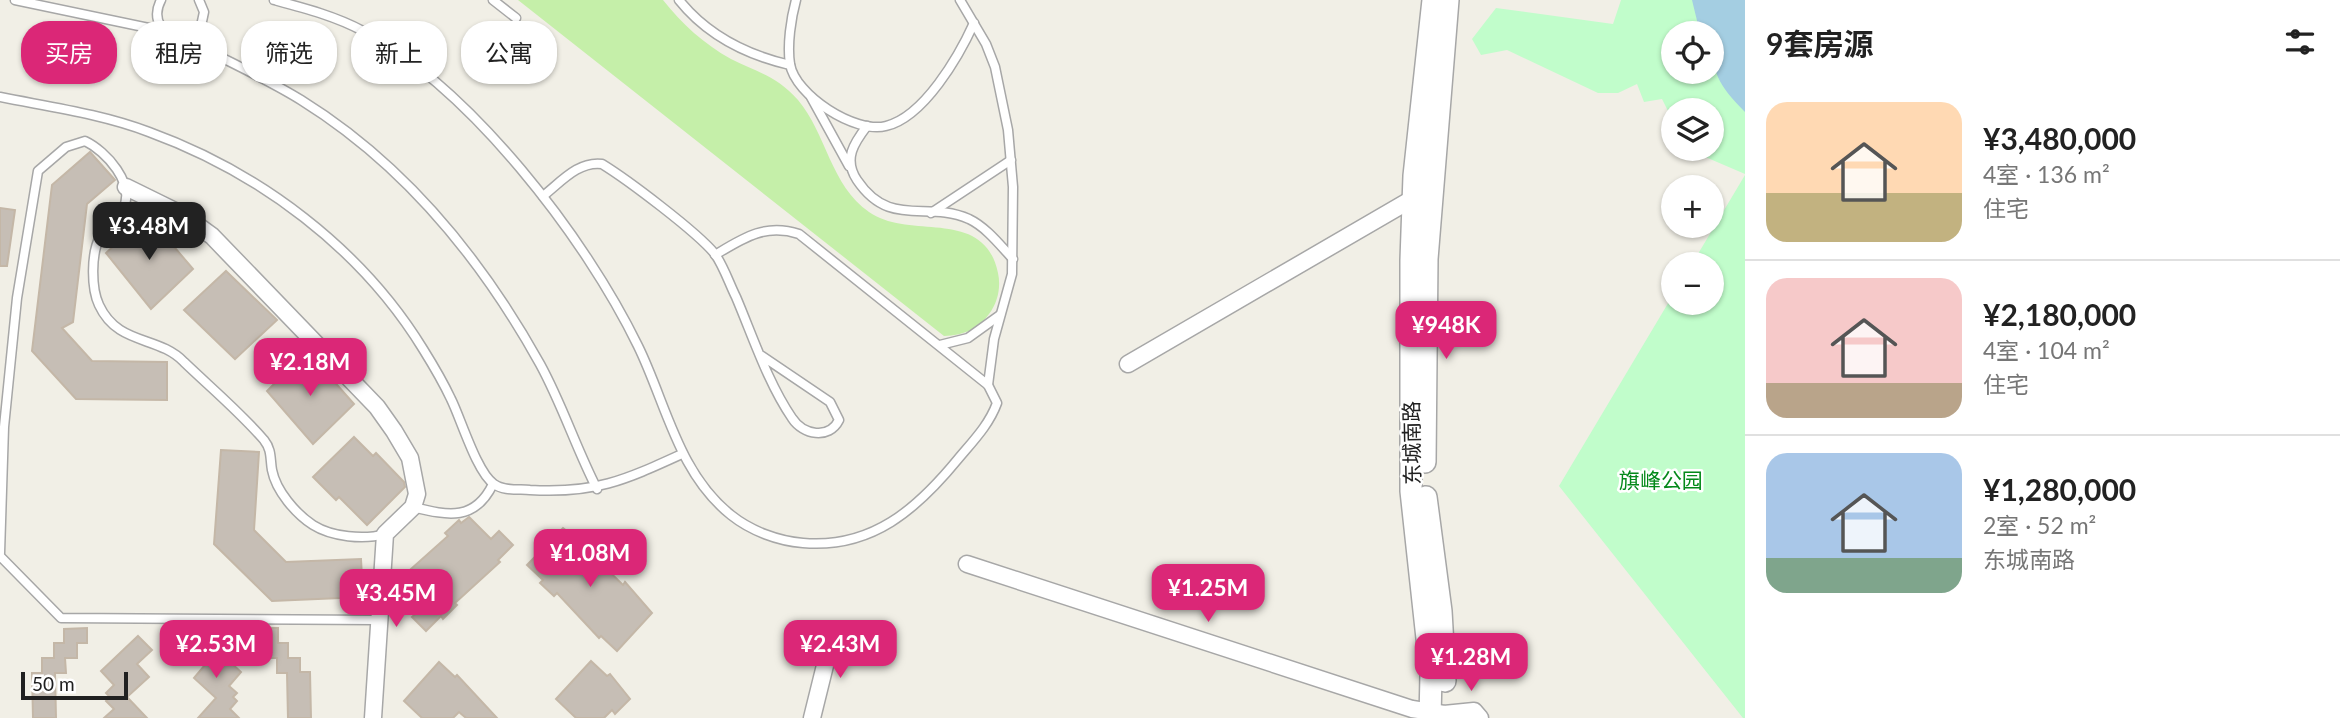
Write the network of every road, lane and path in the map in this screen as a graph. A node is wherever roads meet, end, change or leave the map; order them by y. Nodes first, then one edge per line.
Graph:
1 (15, 0) edge
2 (161, 0) edge
3 (199, 0) edge
4 (274, 0) edge
5 (493, 0) edge
6 (679, 0) edge
7 (796, 0) edge
8 (960, 0) edge
9 (1433, 0) edge
10 (1448, 0) edge
11 (516, 18) dead end
12 (159, 21) edge
13 (202, 21) edge
14 (974, 23) junction
15 (131, 24) edge
16 (227, 61) edge
17 (790, 65) junction
18 (810, 95) junction
19 (0, 97) edge
20 (867, 127) junction
21 (1011, 160) junction
22 (853, 174) junction
23 (126, 187) junction
24 (1423, 194) junction
25 (543, 196) junction
26 (931, 213) junction
27 (715, 255) junction
28 (1013, 259) junction
29 (1002, 313) junction
30 (940, 345) junction
31 (762, 356) junction
32 (1128, 364) dead end
33 (988, 385) junction
34 (682, 454) junction
35 (493, 484) junction
36 (597, 489) junction
37 (413, 507) junction
38 (385, 534) junction
39 (0, 554) edge
40 (967, 564) dead end
41 (378, 620) junction
42 (833, 633) dead end
43 (1437, 716) edge
44 (373, 718) edge
45 (812, 718) edge
46 (1480, 718) edge

1 - 15 lane
2 - 12 lane
3 - 13 lane
4 - 25 lane
5 - 11 lane
6 - 17 lane
7 - 17 lane
8 - 14 lane
9 - 24 street, 东城南路
10 - 24 street, 东城南路
14 - 20 lane
14 - 21 lane
16 - 36 lane
17 - 18 lane
18 - 20 lane
18 - 22 lane
19 - 35 lane
20 - 22 lane
21 - 26 lane
21 - 28 lane
22 - 26 lane
23 - 37 street
23 - 38 lane
23 - 39 lane
24 - 32 street
24 - 43 street, 东城南路
25 - 27 lane
25 - 34 lane
26 - 28 lane
27 - 30 lane
27 - 31 lane
28 - 29 lane
29 - 30 lane
29 - 33 lane
30 - 33 lane
31 - 31 lane
33 - 34 lane
34 - 36 lane
35 - 36 lane
35 - 37 lane
37 - 38 street
38 - 41 street
39 - 41 lane
40 - 43 street
41 - 44 street
42 - 45 street
43 - 46 street

